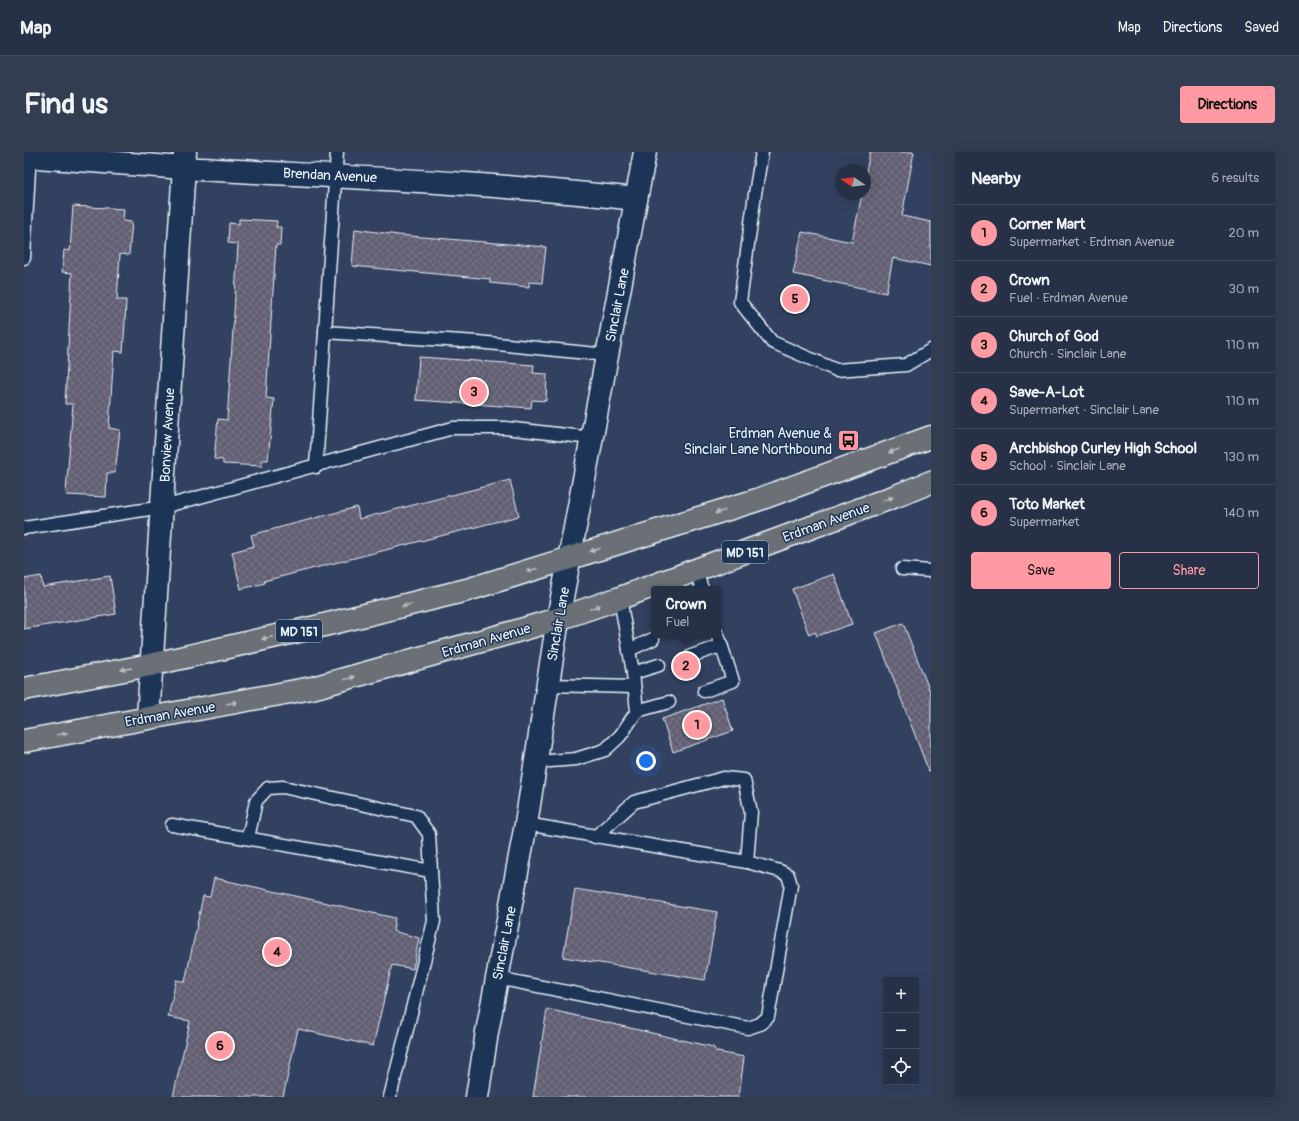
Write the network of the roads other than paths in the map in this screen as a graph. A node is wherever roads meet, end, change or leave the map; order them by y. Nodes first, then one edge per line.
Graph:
1 (337, 152) edge
2 (645, 152) edge
3 (762, 152) edge
4 (28, 155) edge
5 (184, 160) edge
6 (336, 175) junction
7 (636, 199) junction
8 (24, 258) edge
9 (325, 332) junction
10 (931, 350) edge
11 (607, 355) junction
12 (931, 437) edge
13 (592, 438) junction
14 (316, 467) junction
15 (931, 482) edge
16 (163, 507) junction
17 (24, 528) edge
18 (570, 558) junction
19 (902, 569) dead end
20 (931, 571) edge
21 (699, 579) edge
22 (670, 586) edge
23 (651, 591) edge
24 (620, 598) junction
25 (558, 620) junction
26 (653, 639) dead end
27 (719, 640) edge
28 (629, 650) junction
29 (691, 656) dead end
30 (150, 665) junction
31 (659, 665) dead end
32 (633, 673) junction
33 (547, 685) junction
34 (634, 687) junction
35 (24, 689) edge
36 (704, 691) dead end
37 (669, 702) dead end
38 (637, 711) junction
39 (148, 718) junction
40 (24, 740) edge
41 (536, 762) junction
42 (526, 824) junction
43 (172, 825) dead end
44 (595, 837) junction
45 (248, 838) junction
46 (747, 862) junction
47 (431, 871) junction
48 (497, 978) junction
49 (390, 1097) edge
50 (477, 1097) edge

1 - 6 lane
2 - 7 street, Sinclair Lane
3 - 10 lane
4 - 5 street, Brendan Avenue
4 - 8 lane
5 - 6 street, Brendan Avenue
5 - 16 street, Bonview Avenue
6 - 7 street, Brendan Avenue
6 - 9 lane
7 - 11 street, Sinclair Lane
9 - 11 lane
9 - 14 lane
11 - 13 street, Sinclair Lane
12 -> 18 main road, MD 151
13 - 14 lane
13 - 18 street, Sinclair Lane
14 - 16 lane
21 -> 15 main road, Erdman Avenue / MD 151
16 - 17 lane
16 - 30 street, Bonview Avenue
18 - 25 street, Sinclair Lane
18 -> 30 main road, MD 151
19 - 20 lane
21 - 22 main road, Erdman Avenue / MD 151
23 - 24 main road, Erdman Avenue / MD 151
25 -> 24 main road, Erdman Avenue / MD 151
24 - 28 lane
25 - 33 street, Sinclair Lane
39 -> 25 main road, Erdman Avenue / MD 151
26 - 28 lane
27 - 29 lane
27 - 36 lane
28 - 32 lane
30 -> 35 main road, MD 151
30 - 39 street, Bonview Avenue
31 - 32 lane
32 - 34 lane
33 - 34 lane
33 - 41 street, Sinclair Lane
34 - 38 lane
37 - 38 lane
38 - 41 lane
40 -> 39 main road, Erdman Avenue / MD 151
41 - 42 street, Sinclair Lane
42 - 44 lane
42 - 48 street, Sinclair Lane
43 - 45 lane
44 - 46 lane
44 - 46 lane
45 - 47 lane
45 - 47 lane
46 - 48 lane
47 - 49 lane
48 - 50 street, Sinclair Lane

